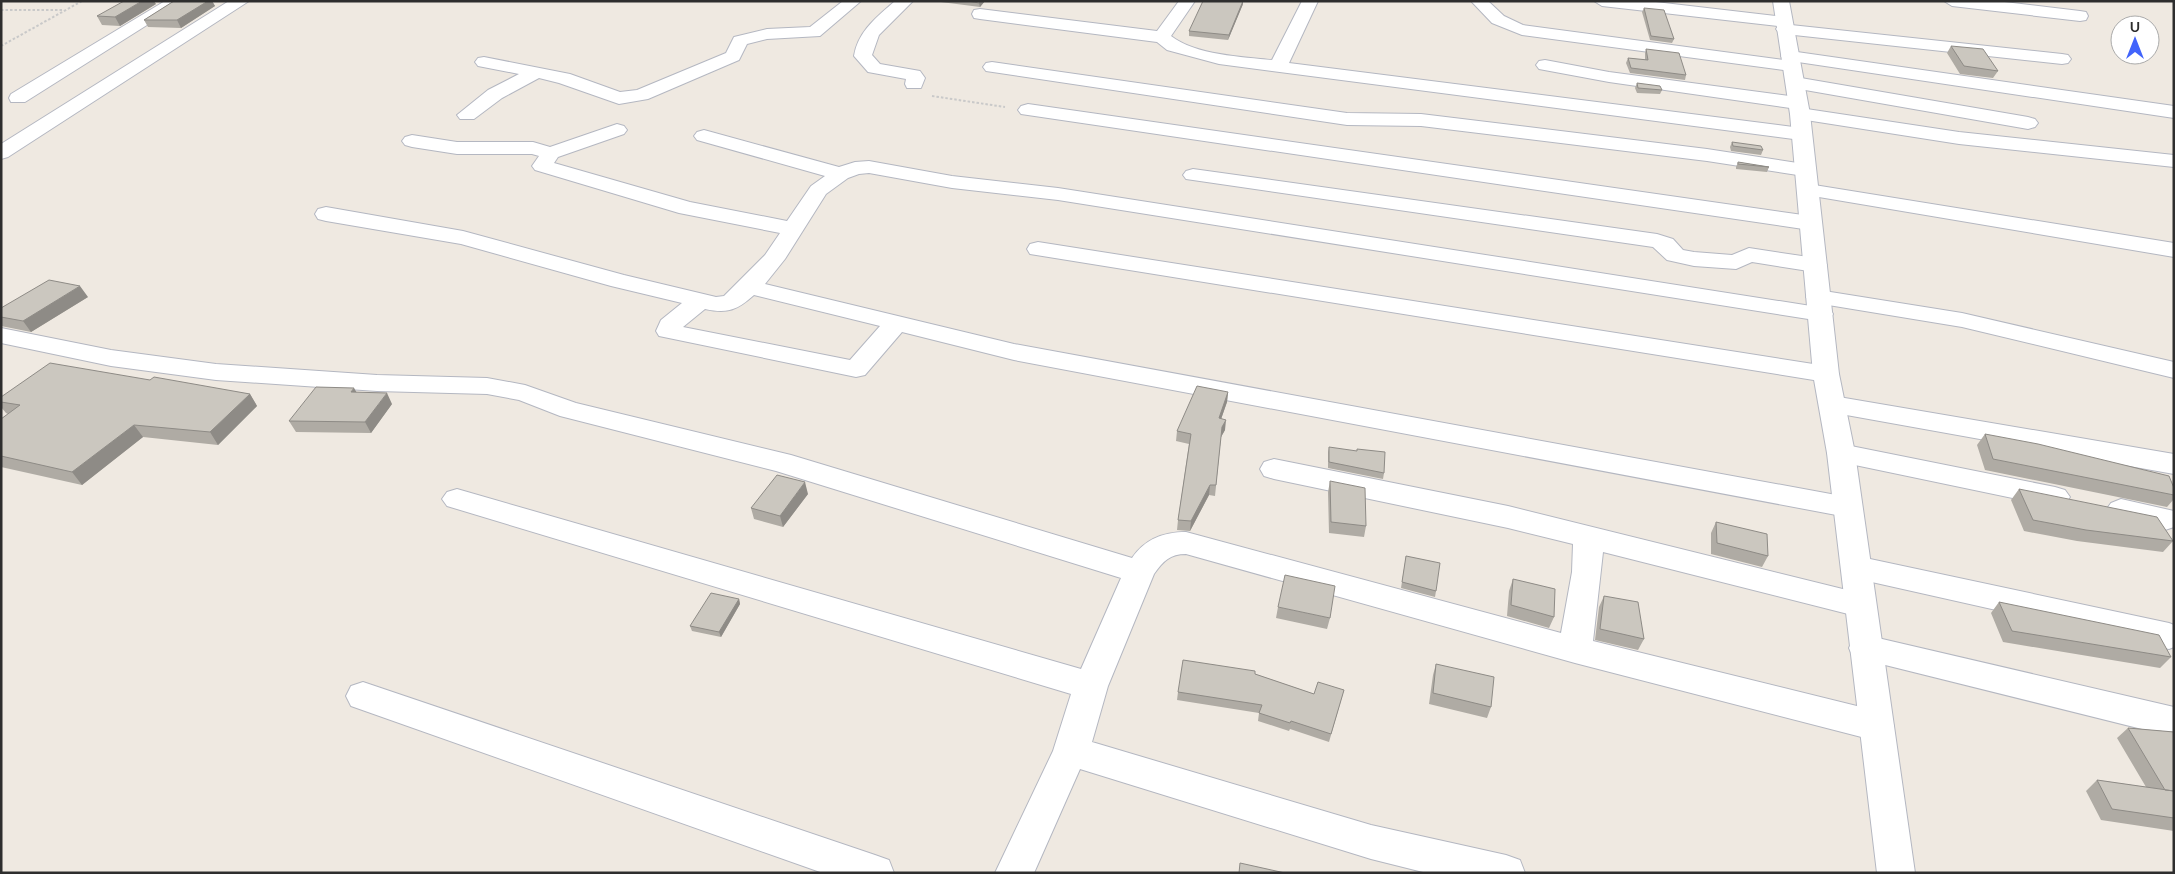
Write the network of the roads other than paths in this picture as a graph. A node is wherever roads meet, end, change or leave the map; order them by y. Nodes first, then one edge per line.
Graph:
1 (177, 1) edge
2 (241, 1) edge
3 (852, 1) edge
4 (905, 1) edge
5 (1187, 1) edge
6 (1310, 1) edge
7 (1479, 1) edge
8 (1602, 1) edge
9 (1952, 1) edge
10 (980, 14) dead end
11 (2080, 16) dead end
12 (1783, 17) edge
13 (1162, 37) junction
14 (2062, 59) dead end
15 (484, 62) dead end
16 (1546, 65) dead end
17 (992, 67) dead end
18 (1278, 67) junction
19 (538, 72) junction
20 (914, 84) road end
21 (1796, 93) junction
22 (18, 98) dead end
23 (1028, 110) road end
24 (2174, 112) edge
25 (467, 115) dead end
26 (2028, 123) dead end
27 (617, 130) dead end
28 (704, 136) dead end
29 (412, 140) dead end
30 (1, 153) edge
31 (551, 153) junction
32 (2174, 161) edge
33 (841, 174) junction
34 (1193, 175) dead end
35 (1806, 180) junction
36 (326, 214) dead end
37 (1810, 223) junction
38 (794, 229) junction
39 (1038, 249) dead end
40 (2174, 250) edge
41 (1815, 265) junction
42 (750, 287) junction
43 (700, 301) junction
44 (1820, 305) junction
45 (896, 323) junction
46 (1, 335) edge
47 (2174, 370) edge
48 (1826, 374) junction
49 (1833, 405) junction
50 (1840, 453) junction
51 (2174, 464) edge
52 (1274, 469) dead end
53 (457, 499) dead end
54 (1847, 507) junction
55 (2165, 519) dead end
56 (1589, 536) junction
57 (1856, 568) junction
58 (1139, 572) junction
59 (1860, 605) junction
60 (2169, 636) dead end
61 (1866, 648) junction
62 (1575, 650) junction
63 (1091, 686) junction
64 (363, 696) dead end
65 (2174, 722) edge
66 (1877, 726) junction
67 (1071, 751) junction
68 (875, 873) edge
69 (1014, 873) edge
70 (1506, 873) edge
71 (1896, 873) edge

1 - 22 street
2 - 30 street
3 - 19 street
4 - 20 street
5 - 13 street
6 - 18 street
7 - 21 street
8 - 12 street
9 - 11 street
10 - 13 street
12 - 14 street
12 - 21 street
13 - 18 street
15 - 19 street
16 - 21 street
17 - 35 street
18 - 21 street
19 - 25 street
21 - 24 street
21 - 26 street
21 - 32 street
21 - 35 street
23 - 37 street
27 - 31 street
28 - 33 street
29 - 31 street
31 - 38 street
33 - 38 street
33 - 44 street
34 - 41 street
35 - 37 street
35 - 40 street
36 - 43 street
37 - 41 street
38 - 42 street
39 - 48 street
41 - 44 street
42 - 43 street
42 - 45 street
43 - 45 street
44 - 47 street
44 - 48 street
45 - 54 street
46 - 58 street
48 - 49 street
49 - 50 street
49 - 51 street
50 - 54 street
50 - 55 street
52 - 56 street
53 - 63 street
54 - 57 street
56 - 59 street
56 - 62 street
57 - 59 street
57 - 60 street
58 - 62 street
58 - 63 street
59 - 61 street
61 - 65 street
61 - 66 street
62 - 66 street
63 - 67 street
64 - 68 street
66 - 71 street
67 - 69 street
67 - 70 street

